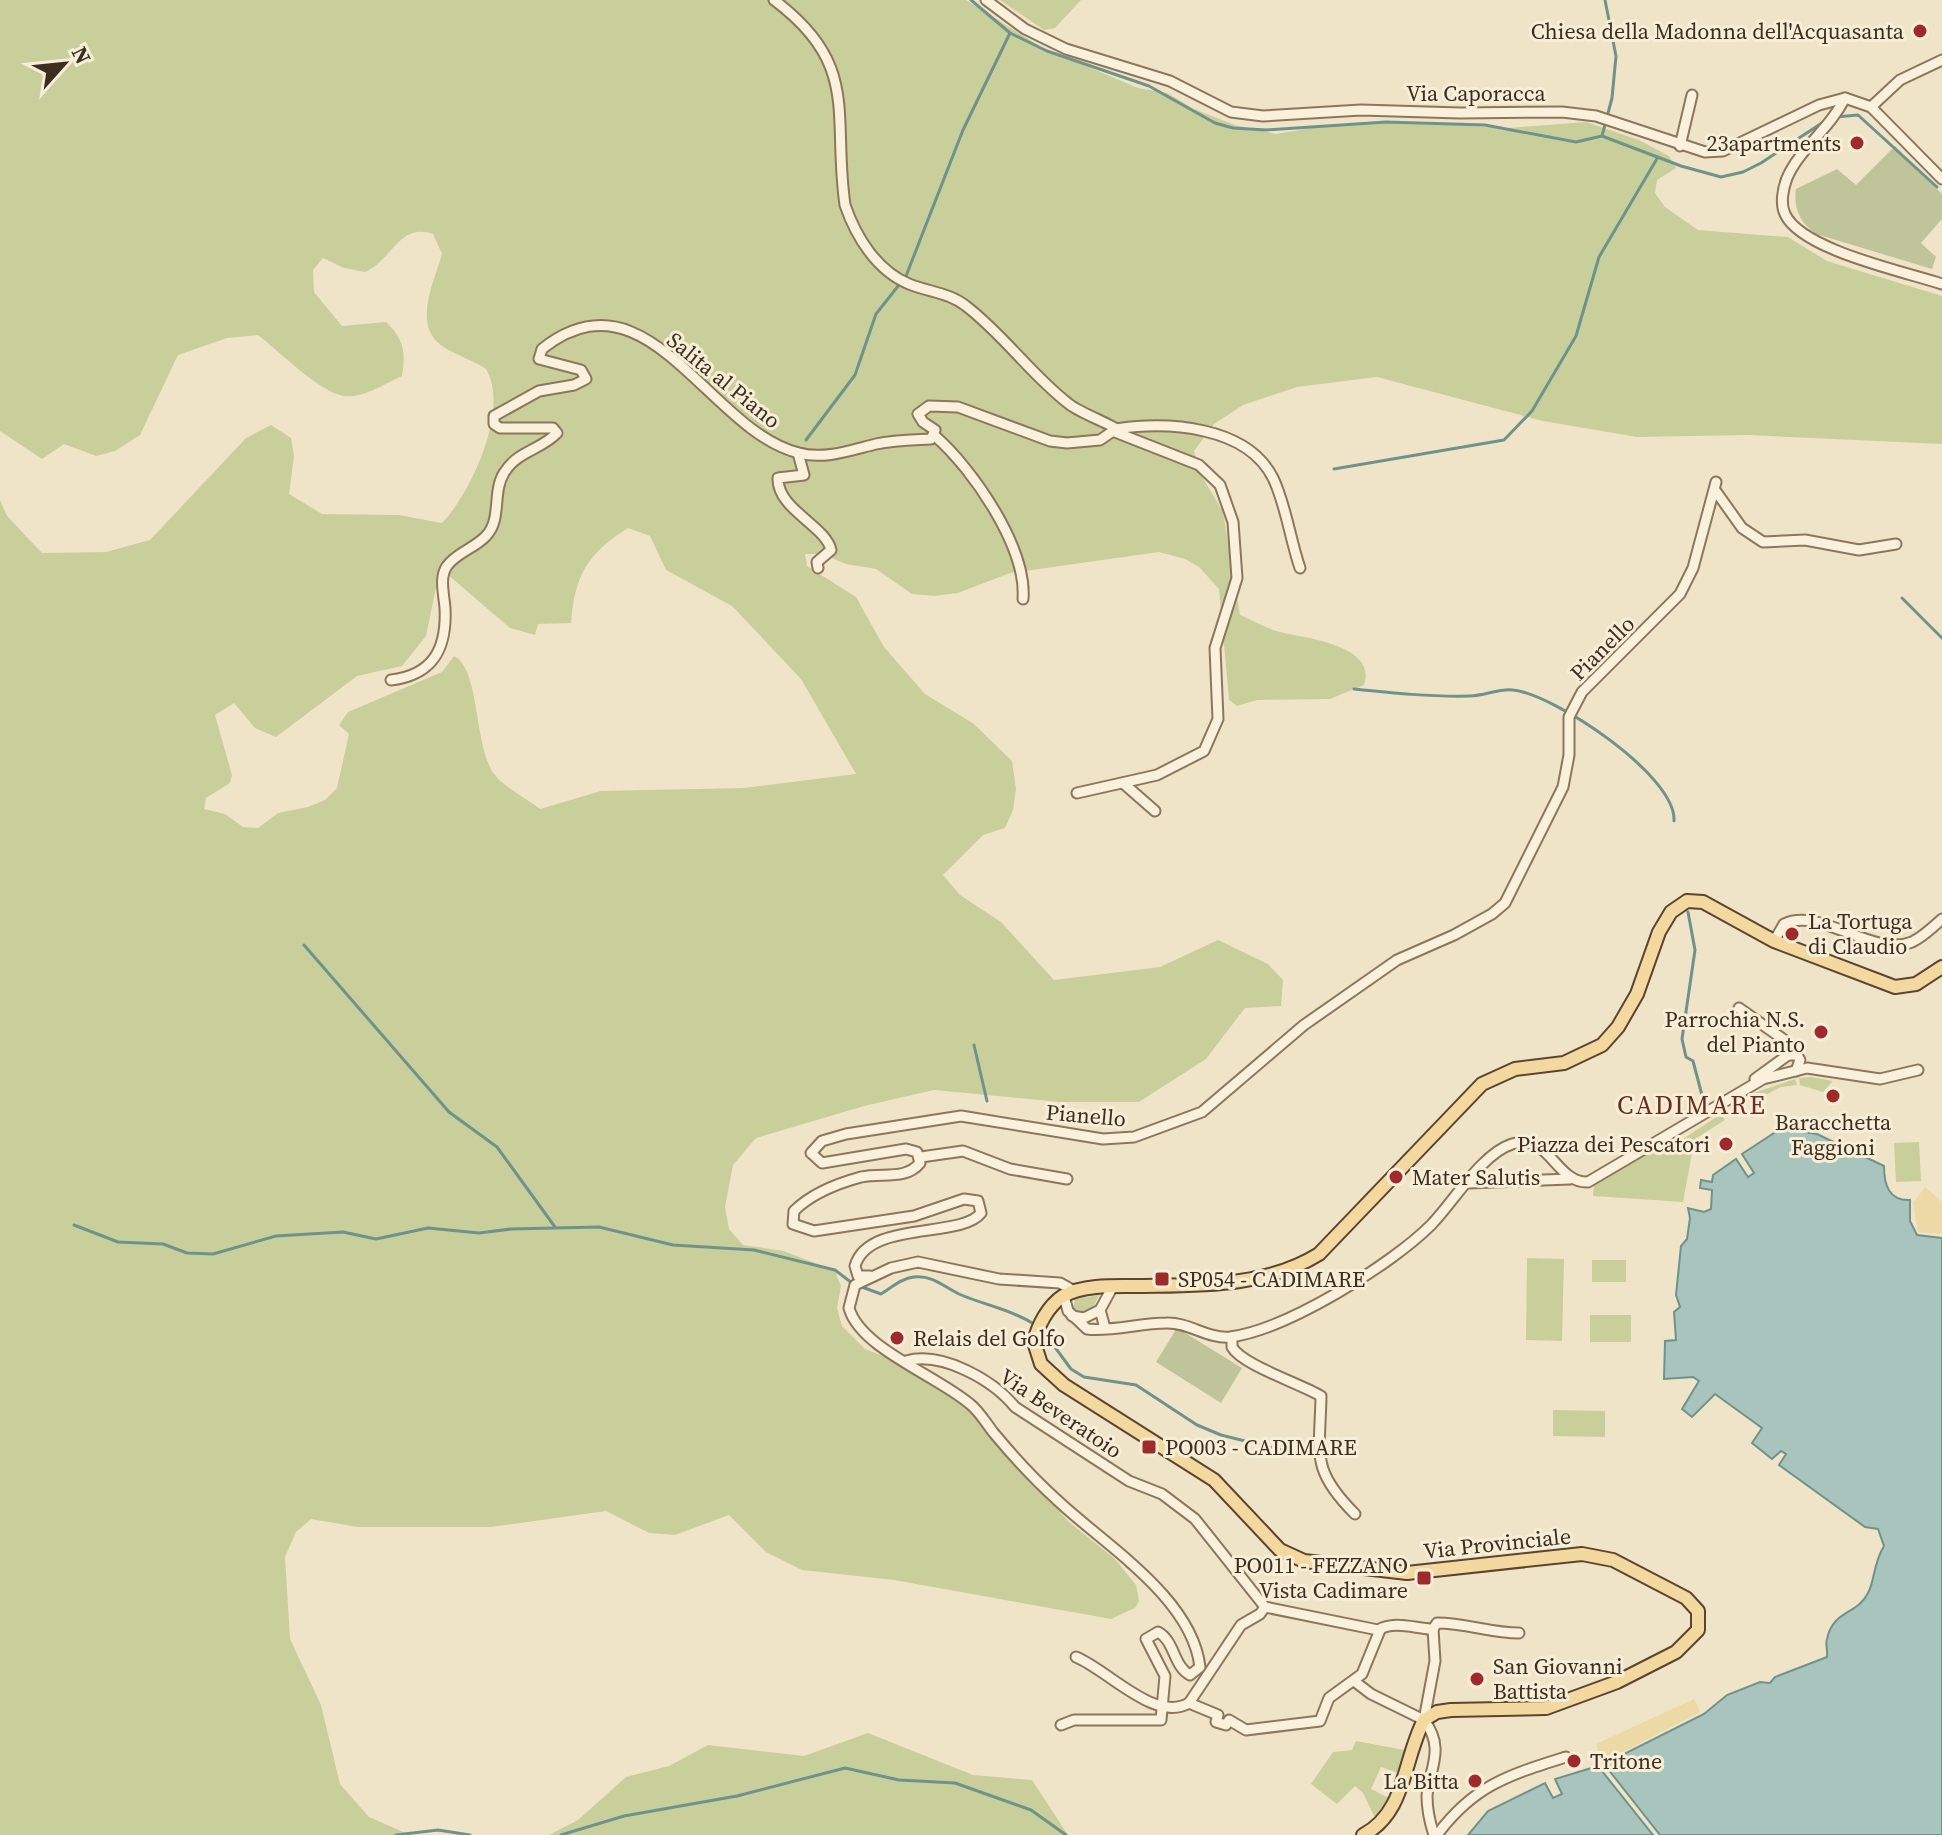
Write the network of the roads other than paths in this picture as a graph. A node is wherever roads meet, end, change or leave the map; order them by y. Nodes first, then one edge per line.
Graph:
1 (774, 0) edge
2 (986, 0) edge
3 (1942, 60) edge
4 (1692, 95) dead end
5 (1845, 98) junction
6 (1871, 107) junction
7 (1680, 146) junction
8 (1942, 179) edge
9 (1942, 284) edge
10 (1116, 430) junction
11 (935, 436) junction
12 (798, 453) junction
13 (1896, 544) dead end
14 (818, 568) dead end
15 (1300, 568) dead end
16 (1023, 599) dead end
17 (391, 680) dead end
18 (1123, 783) junction
19 (1077, 793) dead end
20 (1155, 811) dead end
21 (1942, 919) edge
22 (1774, 941) junction
23 (1942, 967) edge
24 (1739, 1008) dead end
25 (1788, 1055) junction
26 (1918, 1070) dead end
27 (1796, 1071) junction
28 (1744, 1088) junction
29 (921, 1157) junction
30 (1067, 1179) dead end
31 (1571, 1179) junction
32 (1466, 1183) junction
33 (870, 1276) junction
34 (1113, 1286) junction
35 (1069, 1293) junction
36 (1100, 1310) junction
37 (1072, 1316) junction
38 (1105, 1328) junction
39 (1232, 1337) junction
40 (906, 1361) junction
41 (1355, 1514) dead end
42 (1265, 1607) junction
43 (1433, 1629) junction
44 (1380, 1630) junction
45 (1519, 1633) dead end
46 (1076, 1657) dead end
47 (1354, 1681) junction
48 (1189, 1703) junction
49 (1165, 1707) junction
50 (1424, 1720) junction
51 (1061, 1725) dead end
52 (1566, 1757) dead end
53 (1363, 1835) edge
54 (1435, 1835) edge

1 - 10 street
2 - 7 street, Via Caporacca
3 - 6 street
4 - 7 street
5 - 6 street
5 - 7 street, Via Caporacca
5 - 9 street
6 - 8 street
10 - 11 street
10 - 15 street
10 - 18 street
11 - 12 street, Salita al Piano
11 - 16 street
12 - 14 street
12 - 17 street, Salita al Piano
13 - 29 street, Pianello
18 - 19 street
18 - 20 street
21 - 22 street
22 - 23 main road
22 - 34 main road
24 - 25 street
25 - 27 street
25 - 28 street
26 - 27 street
27 - 28 street
28 - 31 street
29 - 30 street
29 - 33 street
31 - 32 street
31 - 32 street
32 - 39 street
33 - 35 street
33 - 40 street
34 - 35 main road
34 - 36 street
35 - 37 street
35 - 50 main road, Via Provinciale
36 - 37 street
36 - 38 street
37 - 38 street
38 - 39 street
39 - 41 street
40 - 42 street, Via Beveratoio
40 - 49 street
42 - 44 street
42 - 48 street
43 - 44 street
43 - 45 street
43 - 50 street
44 - 47 street
46 - 49 street
47 - 48 street
47 - 50 street
48 - 49 street
49 - 51 street
50 - 53 main road
50 - 54 street
52 - 54 street

